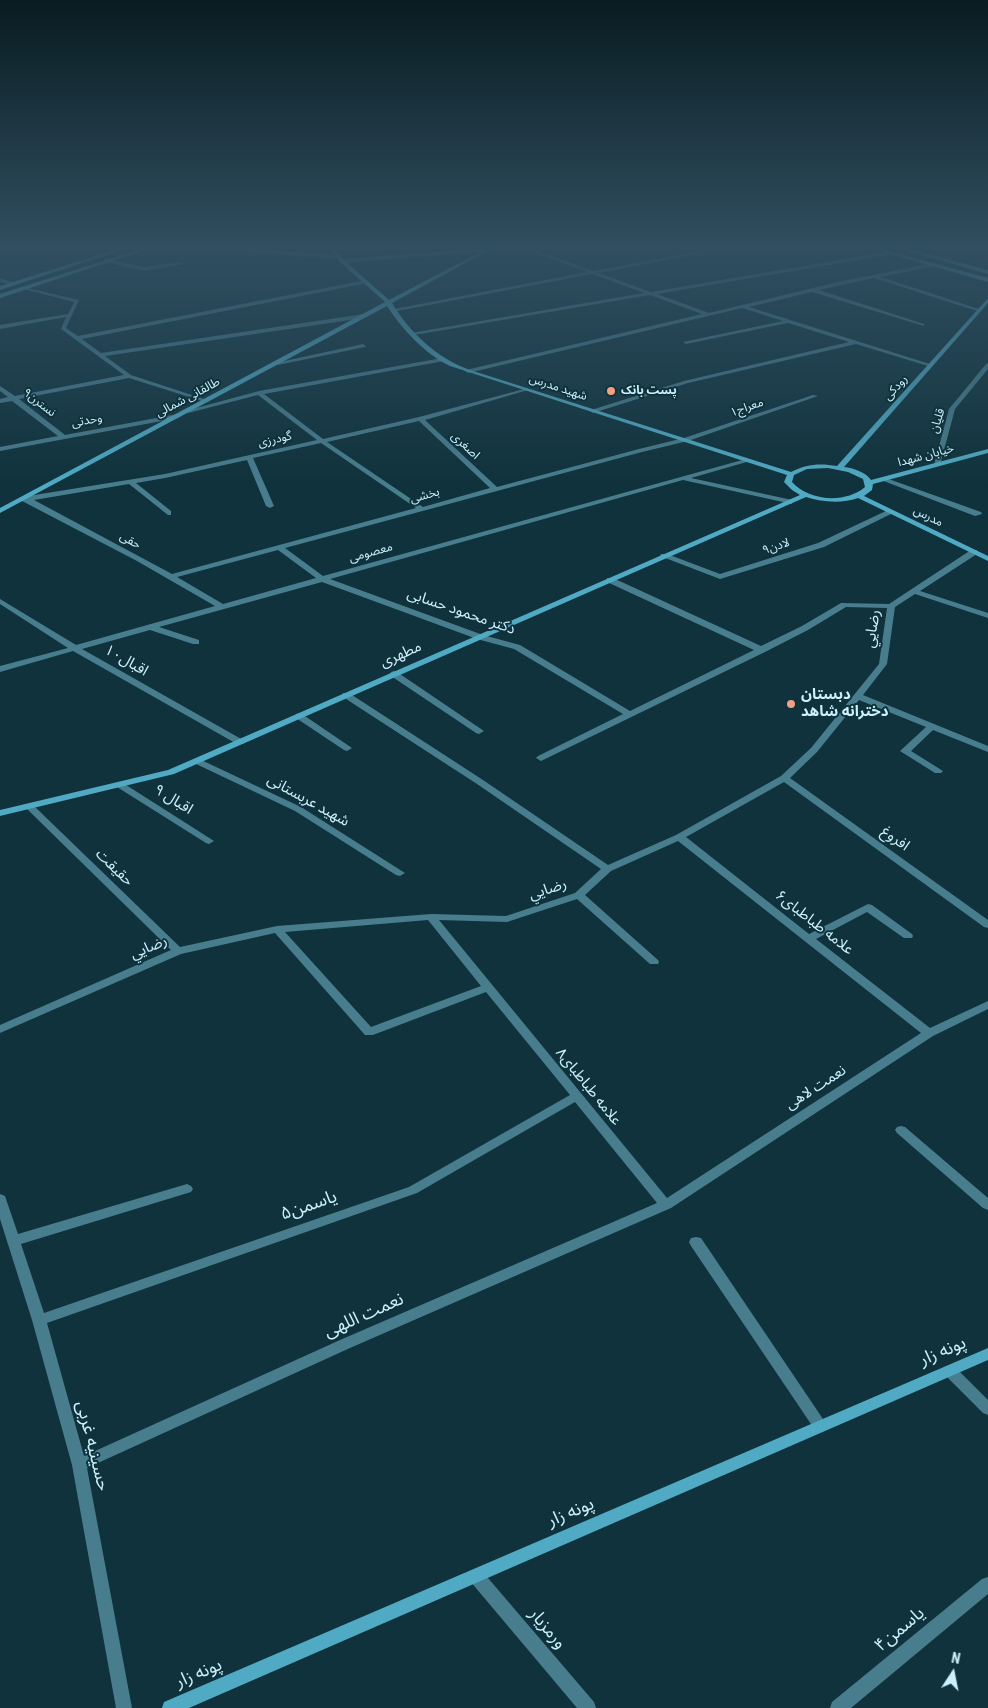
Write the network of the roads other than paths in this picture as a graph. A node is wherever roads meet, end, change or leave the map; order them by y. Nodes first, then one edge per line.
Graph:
1 (63, 328) edge
2 (130, 328) edge
3 (285, 328) edge
4 (342, 328) edge
5 (409, 328) edge
6 (445, 328) edge
7 (650, 328) edge
8 (755, 328) edge
9 (810, 328) edge
10 (964, 328) edge
11 (414, 333) junction
12 (77, 338) junction
13 (686, 342) dead end
14 (856, 342) junction
15 (363, 346) dead end
16 (100, 355) junction
17 (442, 360) junction
18 (278, 362) junction
19 (988, 365) edge
20 (930, 366) junction
21 (468, 371) junction
22 (129, 376) junction
23 (0, 388) edge
24 (526, 389) junction
25 (259, 393) junction
26 (815, 396) dead end
27 (14, 398) junction
28 (0, 401) edge
29 (207, 401) junction
30 (188, 411) junction
31 (593, 411) junction
32 (178, 416) junction
33 (420, 419) junction
34 (63, 437) junction
35 (686, 440) junction
36 (322, 441) junction
37 (0, 449) edge
38 (988, 451) edge
39 (249, 457) junction
40 (748, 460) junction
41 (937, 465) junction
42 (840, 468) junction
43 (791, 474) junction
44 (682, 478) junction
45 (884, 479) junction
46 (130, 481) junction
47 (869, 483) junction
48 (495, 489) junction
49 (805, 495) junction
50 (859, 496) junction
51 (25, 498) junction
52 (789, 502) junction
53 (270, 506) dead end
54 (2, 508) edge
55 (422, 509) junction
56 (891, 512) junction
57 (168, 513) dead end
58 (978, 514) dead end
59 (278, 547) junction
60 (974, 552) junction
61 (664, 556) junction
62 (988, 559) edge
63 (170, 576) junction
64 (322, 579) junction
65 (610, 580) junction
66 (914, 591) junction
67 (0, 602) edge
68 (891, 606) junction
69 (222, 607) junction
70 (988, 616) edge
71 (150, 627) junction
72 (480, 637) junction
73 (196, 642) dead end
74 (74, 648) junction
75 (762, 650) junction
76 (0, 669) edge
77 (394, 674) junction
78 (346, 696) junction
79 (858, 696) junction
80 (630, 715) junction
81 (299, 716) junction
82 (932, 726) junction
83 (479, 731) dead end
84 (240, 742) junction
85 (346, 748) dead end
86 (988, 749) edge
87 (541, 758) dead end
88 (197, 761) junction
89 (938, 771) dead end
90 (784, 778) junction
91 (120, 784) junction
92 (30, 806) junction
93 (0, 813) edge
94 (679, 837) junction
95 (209, 841) dead end
96 (607, 869) junction
97 (400, 873) dead end
98 (579, 895) junction
99 (431, 917) junction
100 (988, 926) edge
101 (277, 929) junction
102 (908, 936) dead end
103 (809, 938) junction
104 (178, 952) junction
105 (654, 962) dead end
106 (488, 987) junction
107 (988, 1005) edge
108 (0, 1029) edge
109 (929, 1033) junction
110 (577, 1096) junction
111 (901, 1130) dead end
112 (187, 1189) dead end
113 (0, 1199) edge
114 (666, 1205) junction
115 (988, 1205) edge
116 (13, 1241) junction
117 (696, 1242) dead end
118 (38, 1320) junction
119 (988, 1354) edge
120 (950, 1371) junction
121 (988, 1409) edge
122 (820, 1426) junction
123 (79, 1465) junction
124 (476, 1576) junction
125 (988, 1584) edge
126 (124, 1708) edge
127 (170, 1708) edge
128 (588, 1708) edge
129 (838, 1708) edge

1 - 12 street
2 - 12 street
3 - 16 street
4 - 18 street, طالقانی شمالی
5 - 11 street, شهید مدرس
6 - 11 street
7 - 21 street
8 - 13 street
9 - 14 street
10 - 20 street, رودکی
11 - 17 street, شهید مدرس
12 - 16 street
14 - 20 street
14 - 31 street
15 - 18 street
16 - 22 street
17 - 21 street, شهید مدرس
17 - 25 street
18 - 29 street, طالقانی شمالی
19 - 41 street, قلیان
20 - 42 street, رودکی
21 - 24 street, شهید مدرس
22 - 27 street
22 - 29 street
23 - 27 street, نسترن۹
24 - 31 street, شهید مدرس
24 - 33 street, گودرزی
25 - 30 street
25 - 36 street
26 - 35 street, معراج۱
27 - 28 street
27 - 34 street, نسترن۹
29 - 30 street, طالقانی شمالی
30 - 32 street, طالقانی شمالی
31 - 35 street, شهید مدرس
32 - 34 street, وحدتی
32 - 51 street, طالقانی شمالی
33 - 36 street, گودرزی
33 - 48 street, اصغری
34 - 37 street, وحدتی
35 - 40 street, شهید مدرس
35 - 48 street, بخشی
36 - 39 street, گودرزی
36 - 55 street
38 - 41 street, خیابان شهدا
39 - 46 street, گودرزی
39 - 53 street
40 - 43 street, شهید مدرس
40 - 44 street, معصومی
41 - 45 street, خیابان شهدا
42 - 43 street
42 - 47 street
43 - 49 street
44 - 52 street
44 - 64 street, معصومی
45 - 47 street, خیابان شهدا
45 - 58 street
46 - 51 street, گودرزی
46 - 57 street
47 - 50 street
48 - 55 street, بخشی
49 - 50 street
49 - 52 street, مطهری
50 - 56 street, مدرس
51 - 54 street, طالقانی شمالی
51 - 63 street, حقی
52 - 61 street, مطهری
55 - 59 street, بخشی
56 - 60 street, مدرس
56 - 61 street, لادن۹
59 - 63 street, بخشی
59 - 64 street, دکتر محمود حسابی
60 - 62 street, مدرس
60 - 66 street, رضایي
61 - 65 street, مطهری
63 - 69 street, حقی
64 - 69 street, معصومی
64 - 72 street, دکتر محمود حسابی
65 - 72 street, مطهری
65 - 75 street
66 - 68 street, رضایي
66 - 70 street
67 - 74 street, اقبال۱۰
68 - 75 street
68 - 79 street, رضایي
69 - 71 street, معصومی
71 - 73 street
71 - 74 street, معصومی
72 - 77 street, مطهری
72 - 80 street, دکتر محمود حسابی
74 - 76 street, معصومی
74 - 84 street, اقبال۱۰
75 - 80 street
77 - 78 street, مطهری
77 - 83 street
78 - 81 street, مطهری
78 - 96 street
79 - 82 street
79 - 90 street, رضایي
80 - 87 street
81 - 84 street, مطهری
81 - 85 street
82 - 86 street
82 - 89 street
84 - 88 street, مطهری
88 - 91 street, مطهری
88 - 97 street, شهید عربستانی
90 - 94 street, رضایي
90 - 100 street, افروغ
91 - 92 street, مطهری
91 - 95 street, اقبال ۹
92 - 93 street, مطهری
92 - 104 street, حقیقت
94 - 96 street, رضایي
94 - 103 street, علامه طباطبای۶
96 - 98 street, رضایي
98 - 99 street, رضایي
98 - 105 street
99 - 101 street, رضایي
99 - 106 street, علامه طباطبای۸
101 - 104 street, رضایي
101 - 106 street
102 - 103 street
103 - 109 street, علامه طباطبای۶
104 - 108 street, رضایي
106 - 110 street, علامه طباطبای۸
107 - 109 street, نعمت لاهی
109 - 114 street, نعمت لاهی
110 - 114 street, علامه طباطبای۸
110 - 118 street, یاسمن۵
111 - 115 street
112 - 116 street
113 - 116 street, حسینیه غربی
114 - 123 street, نعمت اللهی
116 - 118 street, حسینیه غربی
117 - 122 street
118 - 123 street, حسینیه غربی
119 - 120 street, پونه زار
120 - 121 street
120 - 122 street, پونه زار
122 - 124 street, پونه زار
123 - 126 street, حسینیه غربی
124 - 127 street, پونه زار
124 - 128 street, ورمزیار
125 - 129 street, یاسمن۴

